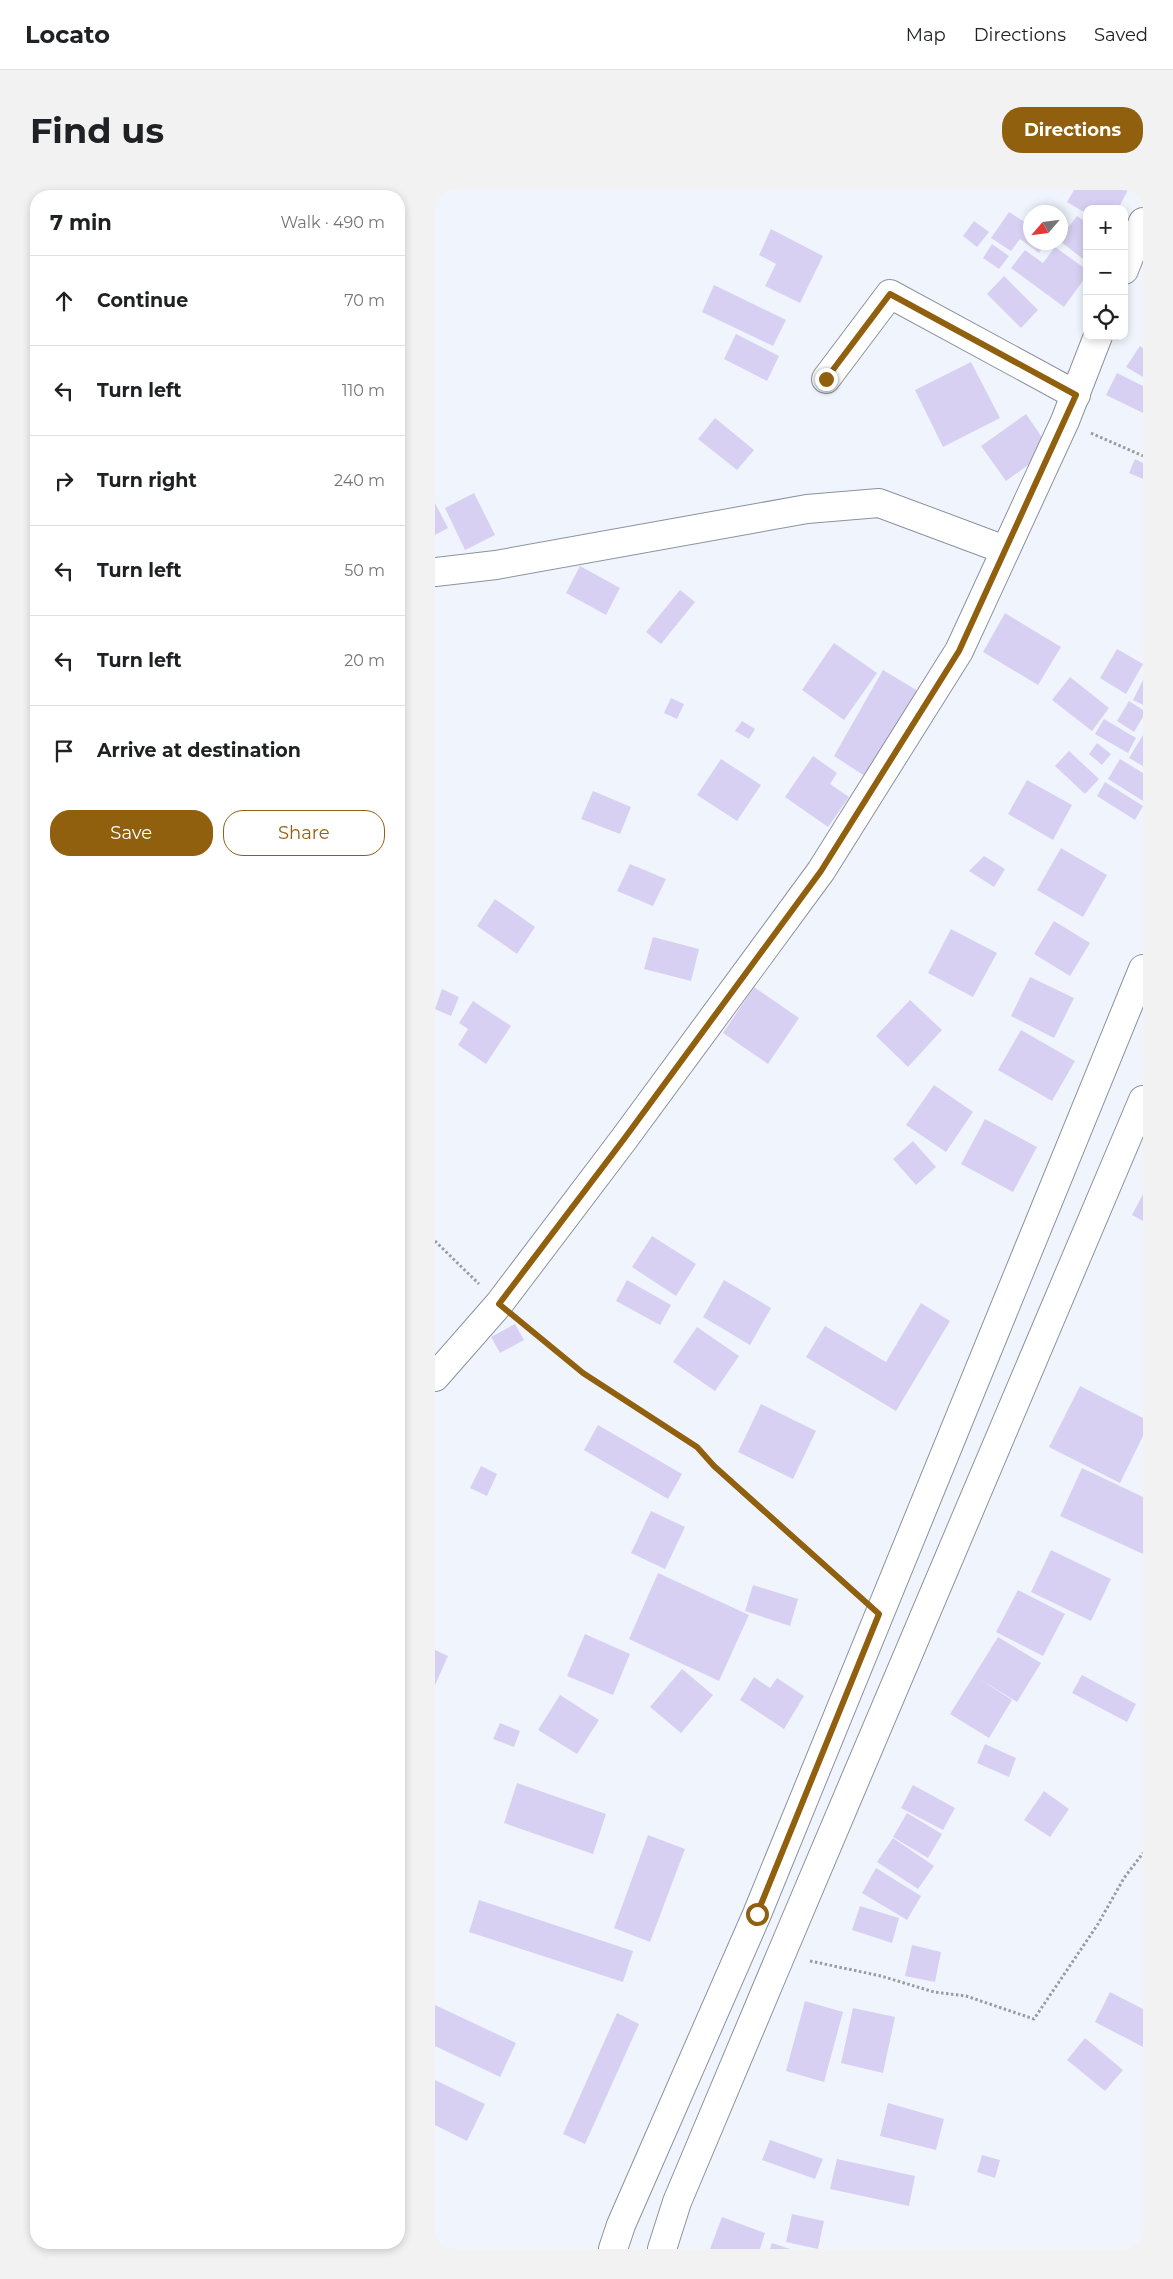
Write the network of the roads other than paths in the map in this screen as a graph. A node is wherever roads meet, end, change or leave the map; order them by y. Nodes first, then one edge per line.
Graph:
1 (1143, 222) edge
2 (1128, 260) edge
3 (1097, 340) edge
4 (826, 379) dead end
5 (1076, 395) junction
6 (1005, 550) junction
7 (435, 572) edge
8 (1143, 969) edge
9 (1143, 1100) edge
10 (435, 1377) edge
11 (613, 2249) edge
12 (662, 2249) edge

1 - 2 main road
3 - 5 main road
4 - 5 main road
5 - 6 main road
6 - 7 main road
6 - 10 main road
8 - 11 main road
9 - 12 main road

